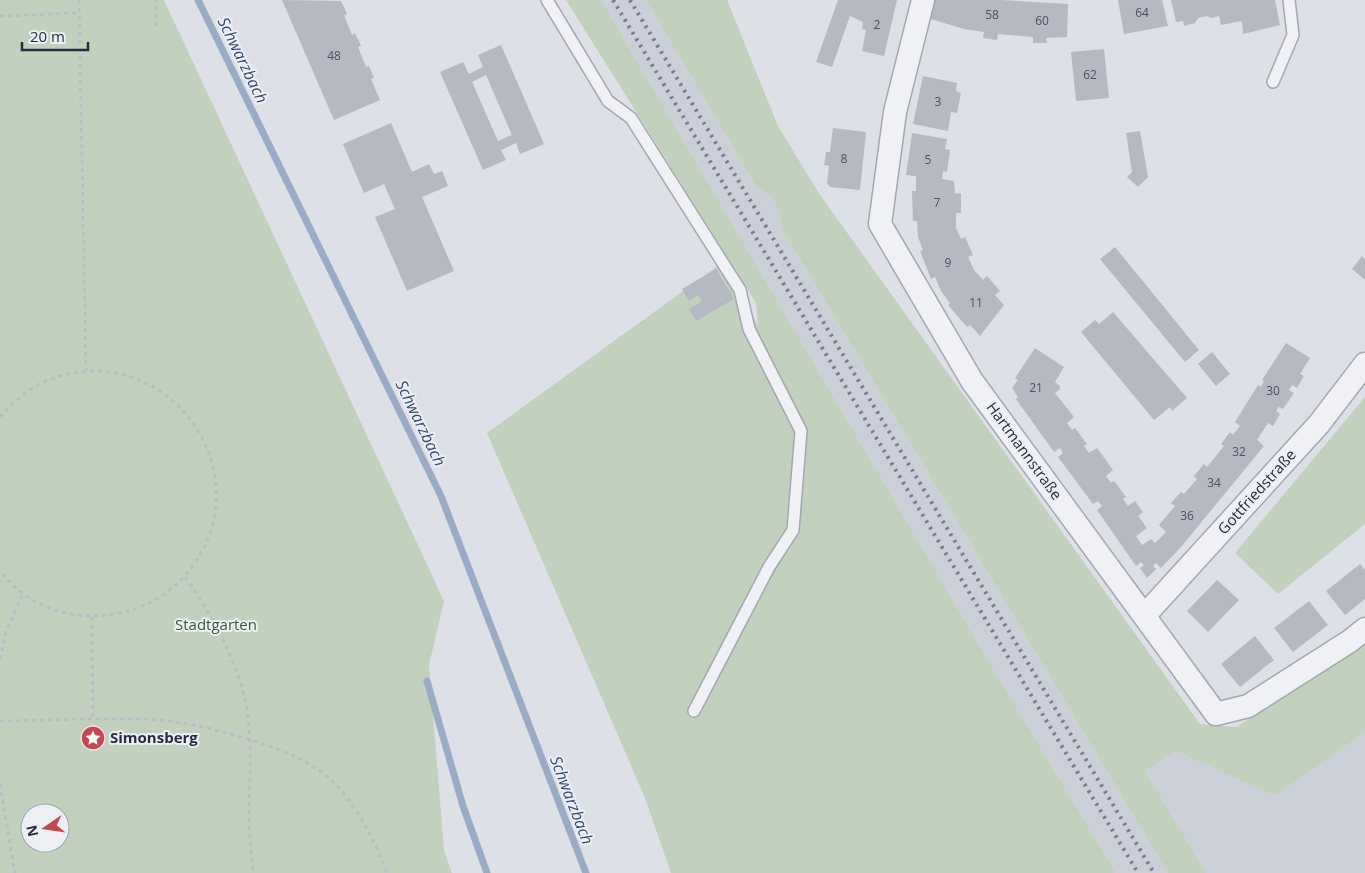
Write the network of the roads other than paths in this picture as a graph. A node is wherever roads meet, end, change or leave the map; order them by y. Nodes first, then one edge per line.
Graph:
1 (547, 0) edge
2 (924, 0) edge
3 (1289, 0) edge
4 (1273, 82) dead end
5 (1365, 364) edge
6 (1145, 616) junction
7 (1365, 629) edge
8 (694, 711) dead end

1 - 8 lane
2 - 6 street, Hartmannstraße
3 - 4 lane
5 - 6 street, Gottfriedstraße
6 - 7 street, Hartmannstraße

